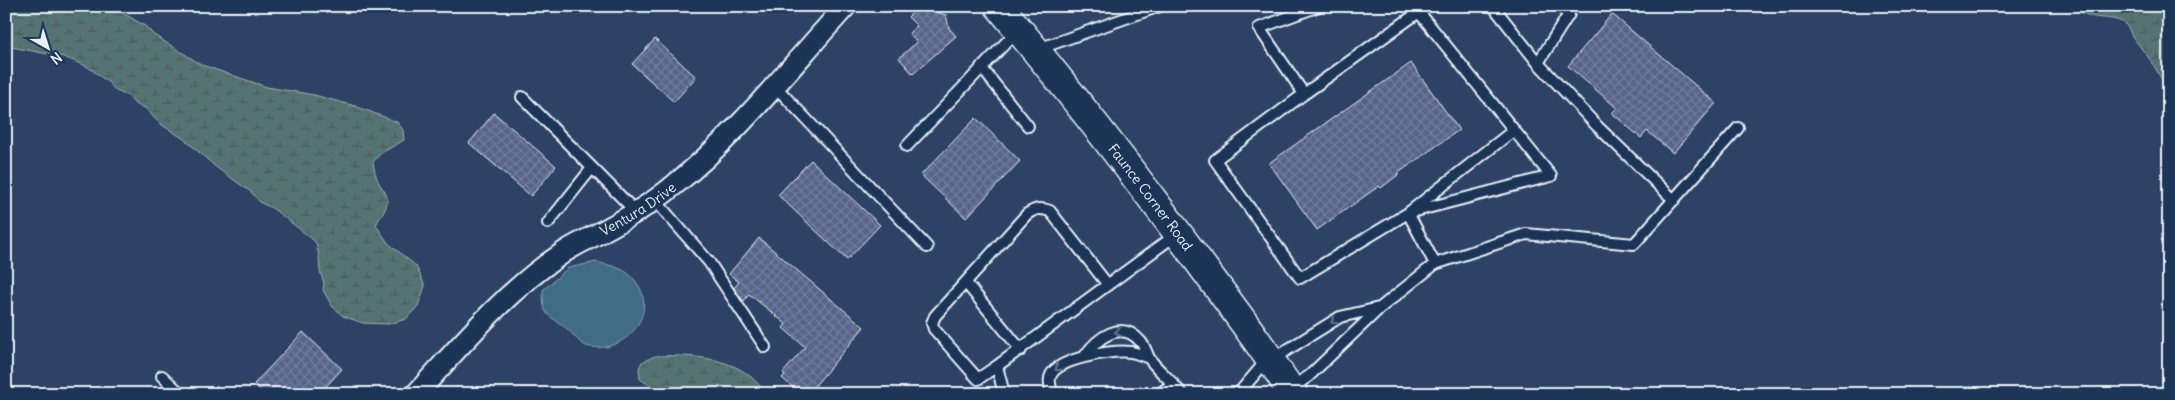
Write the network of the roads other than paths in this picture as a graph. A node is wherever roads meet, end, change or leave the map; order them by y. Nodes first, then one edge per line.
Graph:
1 (846, 6) edge
2 (999, 6) edge
3 (1160, 6) edge
4 (1319, 6) edge
5 (1500, 6) edge
6 (1560, 6) edge
7 (1417, 9) edge
8 (1018, 29) junction
9 (1037, 50) junction
10 (1538, 64) junction
11 (981, 67) junction
12 (775, 86) junction
13 (1304, 94) junction
14 (522, 97) dead end
15 (1028, 126) dead end
16 (1738, 128) dead end
17 (1514, 130) junction
18 (907, 146) dead end
19 (592, 168) junction
20 (654, 200) junction
21 (1674, 200) junction
22 (636, 212) junction
23 (1408, 213) junction
24 (548, 223) dead end
25 (1178, 233) junction
26 (927, 247) dead end
27 (1435, 264) junction
28 (966, 282) junction
29 (1108, 285) junction
30 (1380, 308) junction
31 (765, 347) dead end
32 (1021, 350) junction
33 (1084, 357) junction
34 (1150, 358) junction
35 (1271, 360) junction
36 (997, 366) junction
37 (162, 376) dead end
38 (1173, 384) junction
39 (1289, 392) edge
40 (181, 394) edge
41 (416, 394) edge
42 (1004, 394) edge
43 (1052, 394) edge
44 (1159, 394) edge
45 (1182, 394) edge
46 (1238, 394) edge

1 - 12 street, Ventura Drive
2 - 8 main road, Faunce Corner Road
3 - 9 lane
4 - 13 lane
5 - 10 lane
6 - 10 lane
7 - 13 lane
7 - 17 lane
8 - 9 main road, Faunce Corner Road
8 - 11 lane
9 - 25 main road, Faunce Corner Road
10 - 21 lane
11 - 15 lane
11 - 18 lane
12 - 20 street, Ventura Drive
12 - 26 lane
13 - 23 lane
14 - 19 lane
16 - 21 lane
17 - 23 lane
17 - 23 lane
19 - 22 lane
19 - 24 lane
20 - 22 street, Ventura Drive
20 - 31 lane
21 - 27 lane
22 - 41 street, Ventura Drive
23 - 27 lane
25 - 29 lane
25 - 35 main road, Faunce Corner Road
27 - 30 lane
28 - 29 lane
28 - 32 lane
28 - 36 lane
29 - 32 lane
30 -> 35 lane
30 - 39 lane
32 - 36 lane
33 - 34 lane
34 -> 33 lane
33 -> 43 lane
34 - 38 lane
35 - 39 main road, Faunce Corner Road
35 - 46 lane
36 - 42 lane
37 - 40 lane
38 - 44 lane
38 - 45 lane

